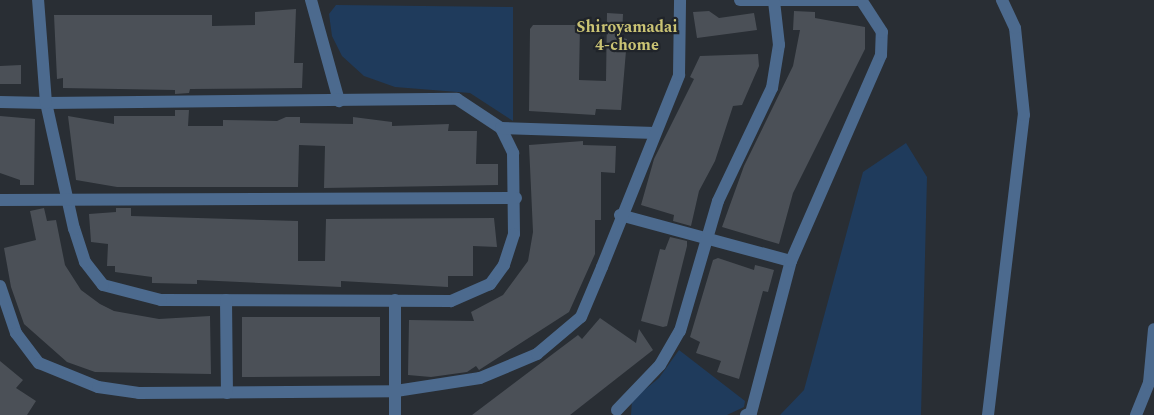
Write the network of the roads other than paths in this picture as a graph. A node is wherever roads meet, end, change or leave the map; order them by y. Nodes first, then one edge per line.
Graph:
1 (38, 0) edge
2 (311, 0) edge
3 (680, 0) edge
4 (740, 0) edge
5 (861, 0) edge
6 (1002, 0) edge
7 (774, 1) edge
8 (339, 101) junction
9 (0, 102) edge
10 (46, 103) junction
11 (501, 128) junction
12 (655, 133) junction
13 (67, 198) junction
14 (516, 198) junction
15 (0, 200) edge
16 (620, 215) junction
17 (707, 239) junction
18 (791, 261) junction
19 (0, 286) edge
20 (226, 300) junction
21 (395, 300) junction
22 (1154, 329) edge
23 (396, 391) junction
24 (227, 392) junction
25 (615, 413) edge
26 (395, 415) edge
27 (746, 415) edge
28 (988, 415) edge
29 (1136, 415) edge

1 - 10 street
2 - 8 street
3 - 12 street
4 - 7 street
5 - 7 street
5 - 18 street
6 - 28 street
7 - 17 street
8 - 10 street
8 - 11 street
9 - 10 street
10 - 13 street
11 - 12 street
11 - 14 street
12 - 16 street
13 - 14 street
13 - 15 street
13 - 20 street
14 - 21 street
16 - 17 street
16 - 23 street
17 - 18 street
17 - 25 street
18 - 27 street
19 - 24 street
20 - 21 street
20 - 24 street
21 - 23 street
22 - 29 street
23 - 24 street
23 - 26 street

